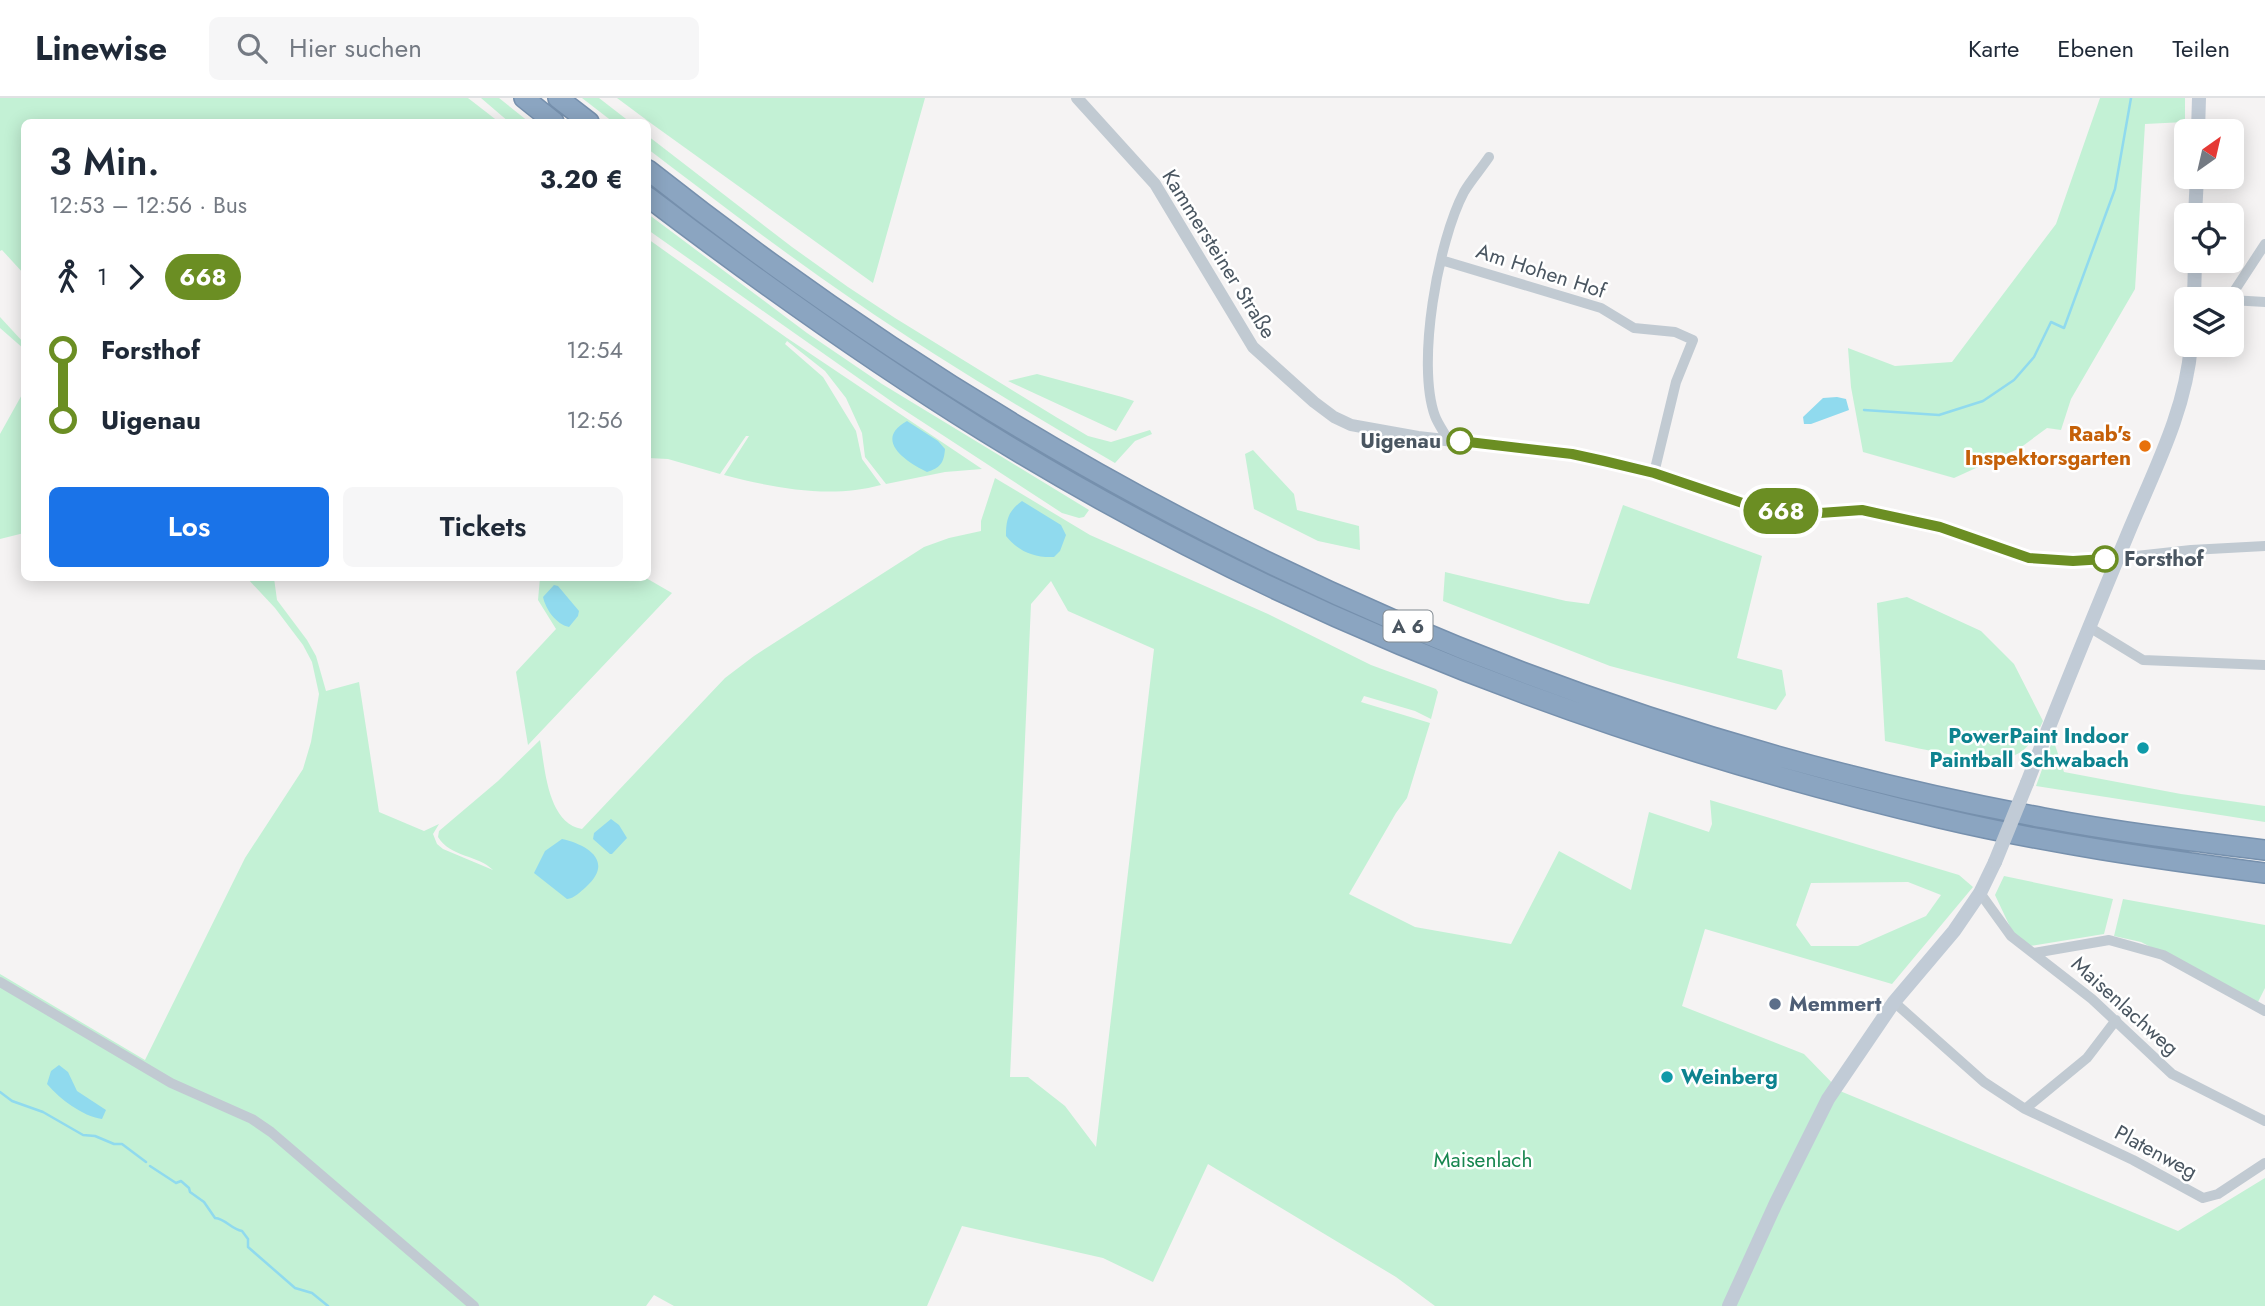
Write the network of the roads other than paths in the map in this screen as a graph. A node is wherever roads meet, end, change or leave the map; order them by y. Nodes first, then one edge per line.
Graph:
1 (524, 98) edge
2 (558, 98) edge
3 (1077, 98) edge
4 (2199, 98) edge
5 (550, 119) edge
6 (585, 119) edge
7 (2198, 119) edge
8 (1489, 158) dead end
9 (651, 172) edge
10 (651, 199) edge
11 (2265, 244) edge
12 (1441, 260) junction
13 (2238, 287) edge
14 (2244, 301) edge
15 (2265, 302) edge
16 (2189, 357) edge
17 (1448, 440) junction
18 (1654, 473) junction
19 (2265, 546) edge
20 (2118, 558) junction
21 (2089, 627) junction
22 (2265, 666) edge
23 (2265, 850) edge
24 (2265, 873) edge
25 (1980, 892) junction
26 (2034, 953) junction
27 (0, 982) edge
28 (1894, 1002) junction
29 (2265, 1011) edge
30 (2116, 1020) junction
31 (2025, 1109) junction
32 (2265, 1121) edge
33 (2265, 1163) edge
34 (474, 1306) edge
35 (1729, 1306) edge

1 - 5 highway
2 - 6 highway
3 - 17 street, Kammersteiner Straße
4 - 7 main road
8 - 12 street, Am Hohen Hof
9 - 23 highway, A 6
10 - 24 highway, A 6
11 - 13 street
12 - 17 street, Am Hohen Hof
12 - 18 street, Am Hohen Hof
14 - 15 street
16 - 20 main road
17 - 18 street, Kammersteiner Straße
18 - 20 street, Kammersteiner Straße
19 - 20 street
20 - 21 main road
21 - 22 street
21 - 25 main road, bridge
25 - 26 street, Maisenlachweg
25 - 28 main road
26 - 29 street
26 - 30 street, Maisenlachweg
27 - 34 street
28 - 31 street, Platenweg
28 - 35 main road
30 - 31 street
30 - 32 street, Maisenlachweg
31 - 33 street, Platenweg

